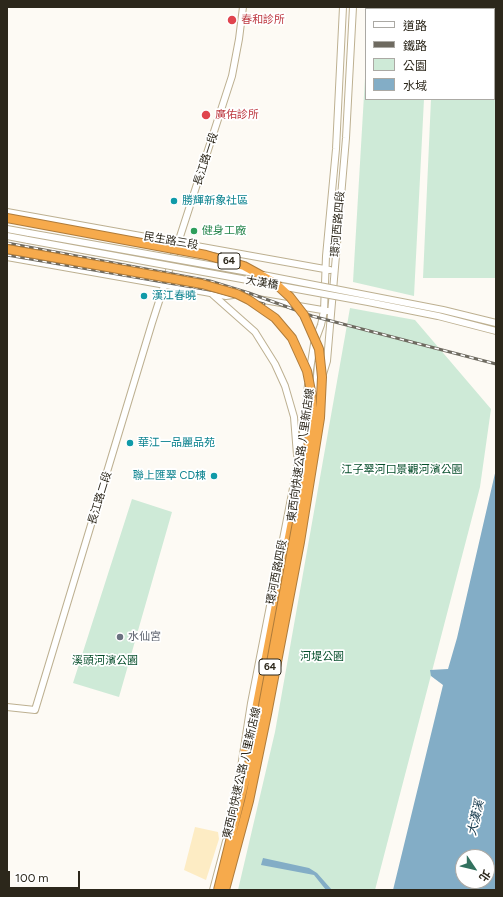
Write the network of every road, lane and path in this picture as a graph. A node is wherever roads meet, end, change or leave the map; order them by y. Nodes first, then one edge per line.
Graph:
1 (243, 7) edge
2 (343, 7) edge
3 (353, 7) edge
4 (7, 212) edge
5 (7, 218) edge
6 (7, 229) edge
7 (7, 236) edge
8 (28, 236) junction
9 (178, 242) junction
10 (7, 249) edge
11 (7, 252) edge
12 (7, 257) edge
13 (327, 270) junction
14 (334, 270) junction
15 (166, 283) junction
16 (211, 293) junction
17 (233, 295) junction
18 (324, 311) junction
19 (331, 312) junction
20 (496, 323) edge
21 (321, 325) junction
22 (496, 331) edge
23 (311, 441) junction
24 (297, 464) junction
25 (7, 707) edge
26 (245, 751) junction
27 (254, 756) junction
28 (237, 795) junction
29 (213, 890) edge
30 (218, 890) edge
31 (225, 890) edge

1 - 9 street, 長江路一段
2 - 13 street, 環河西路四段
3 - 14 street, 環河西路四段
4 - 9 street, 民生路三段
5 - 31 highway, 東西向快速公路 八里新店線 / 64, bridge
6 - 8 street
7 - 8 street
8 - 20 street, 大漢橋, bridge
8 - 22 street, 大漢橋, bridge
9 - 13 street, 民生路三段
9 - 15 street, 長江路一段
10 - 23 highway, 東西向快速公路 八里新店線 / 64, bridge
11 - 15 street
12 - 15 street
13 - 14 street, 民生路三段
13 - 18 street, 環河西路四段
14 - 19 street, 環河西路四段
15 - 16 street
15 - 17 street
15 - 25 street, 長江路二段
16 - 17 street
16 - 24 street
17 - 18 street
18 - 19 street
18 - 21 street, 環河西路四段
19 - 23 street, 環河西路四段
21 - 23 street, 環河西路四段
21 - 24 street, 環河西路四段
23 - 26 highway, bridge
23 - 27 street, 環河西路四段
23 - 30 highway, 東西向快速公路 八里新店線 / 64, bridge
24 - 26 street, 環河西路四段
26 - 28 street, 環河西路四段
27 - 28 street, 環河西路四段
27 - 31 street, 環河西路四段
28 - 29 street, 環河西路四段

